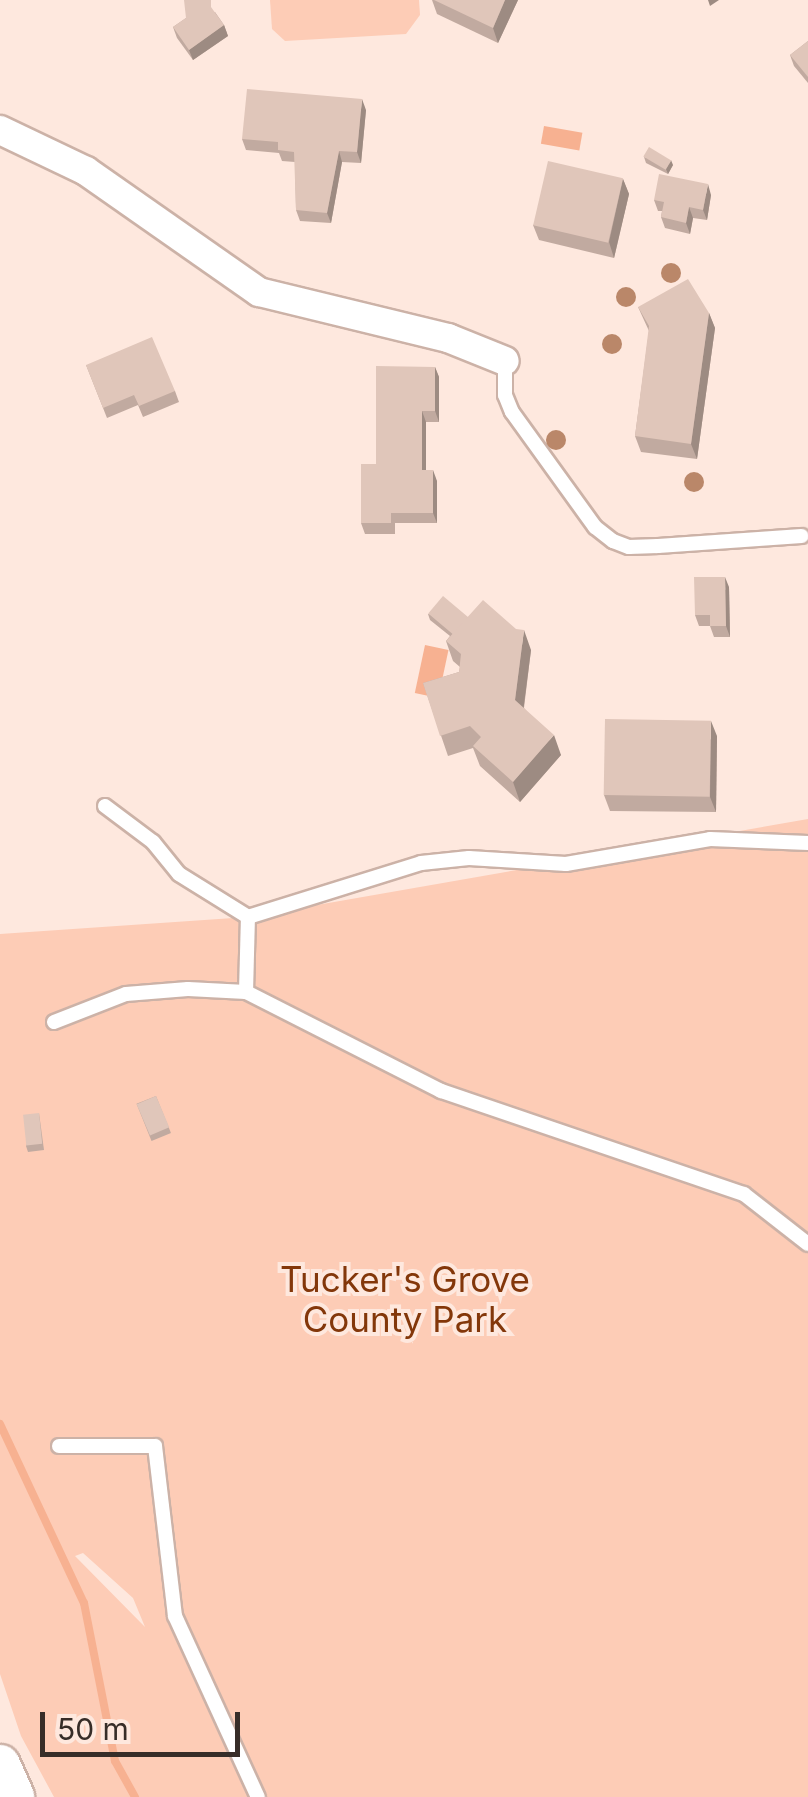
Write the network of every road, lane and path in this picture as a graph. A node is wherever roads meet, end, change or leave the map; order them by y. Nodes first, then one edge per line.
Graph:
1 (0, 130) edge
2 (505, 360) joint
3 (802, 536) dead end
4 (104, 806) dead end
5 (808, 843) edge
6 (248, 917) junction
7 (246, 992) junction
8 (54, 1022) dead end
9 (808, 1216) edge
10 (796, 1230) junction
11 (808, 1244) edge
12 (59, 1446) dead end
13 (0, 1765) edge
14 (14, 1797) edge
15 (258, 1797) edge

1 - 2 street
2 - 3 lane
4 - 6 lane
5 - 6 lane
6 - 7 lane
7 - 8 lane
7 - 10 lane
9 - 10 lane
10 - 11 lane
12 - 15 lane
13 - 14 main road

